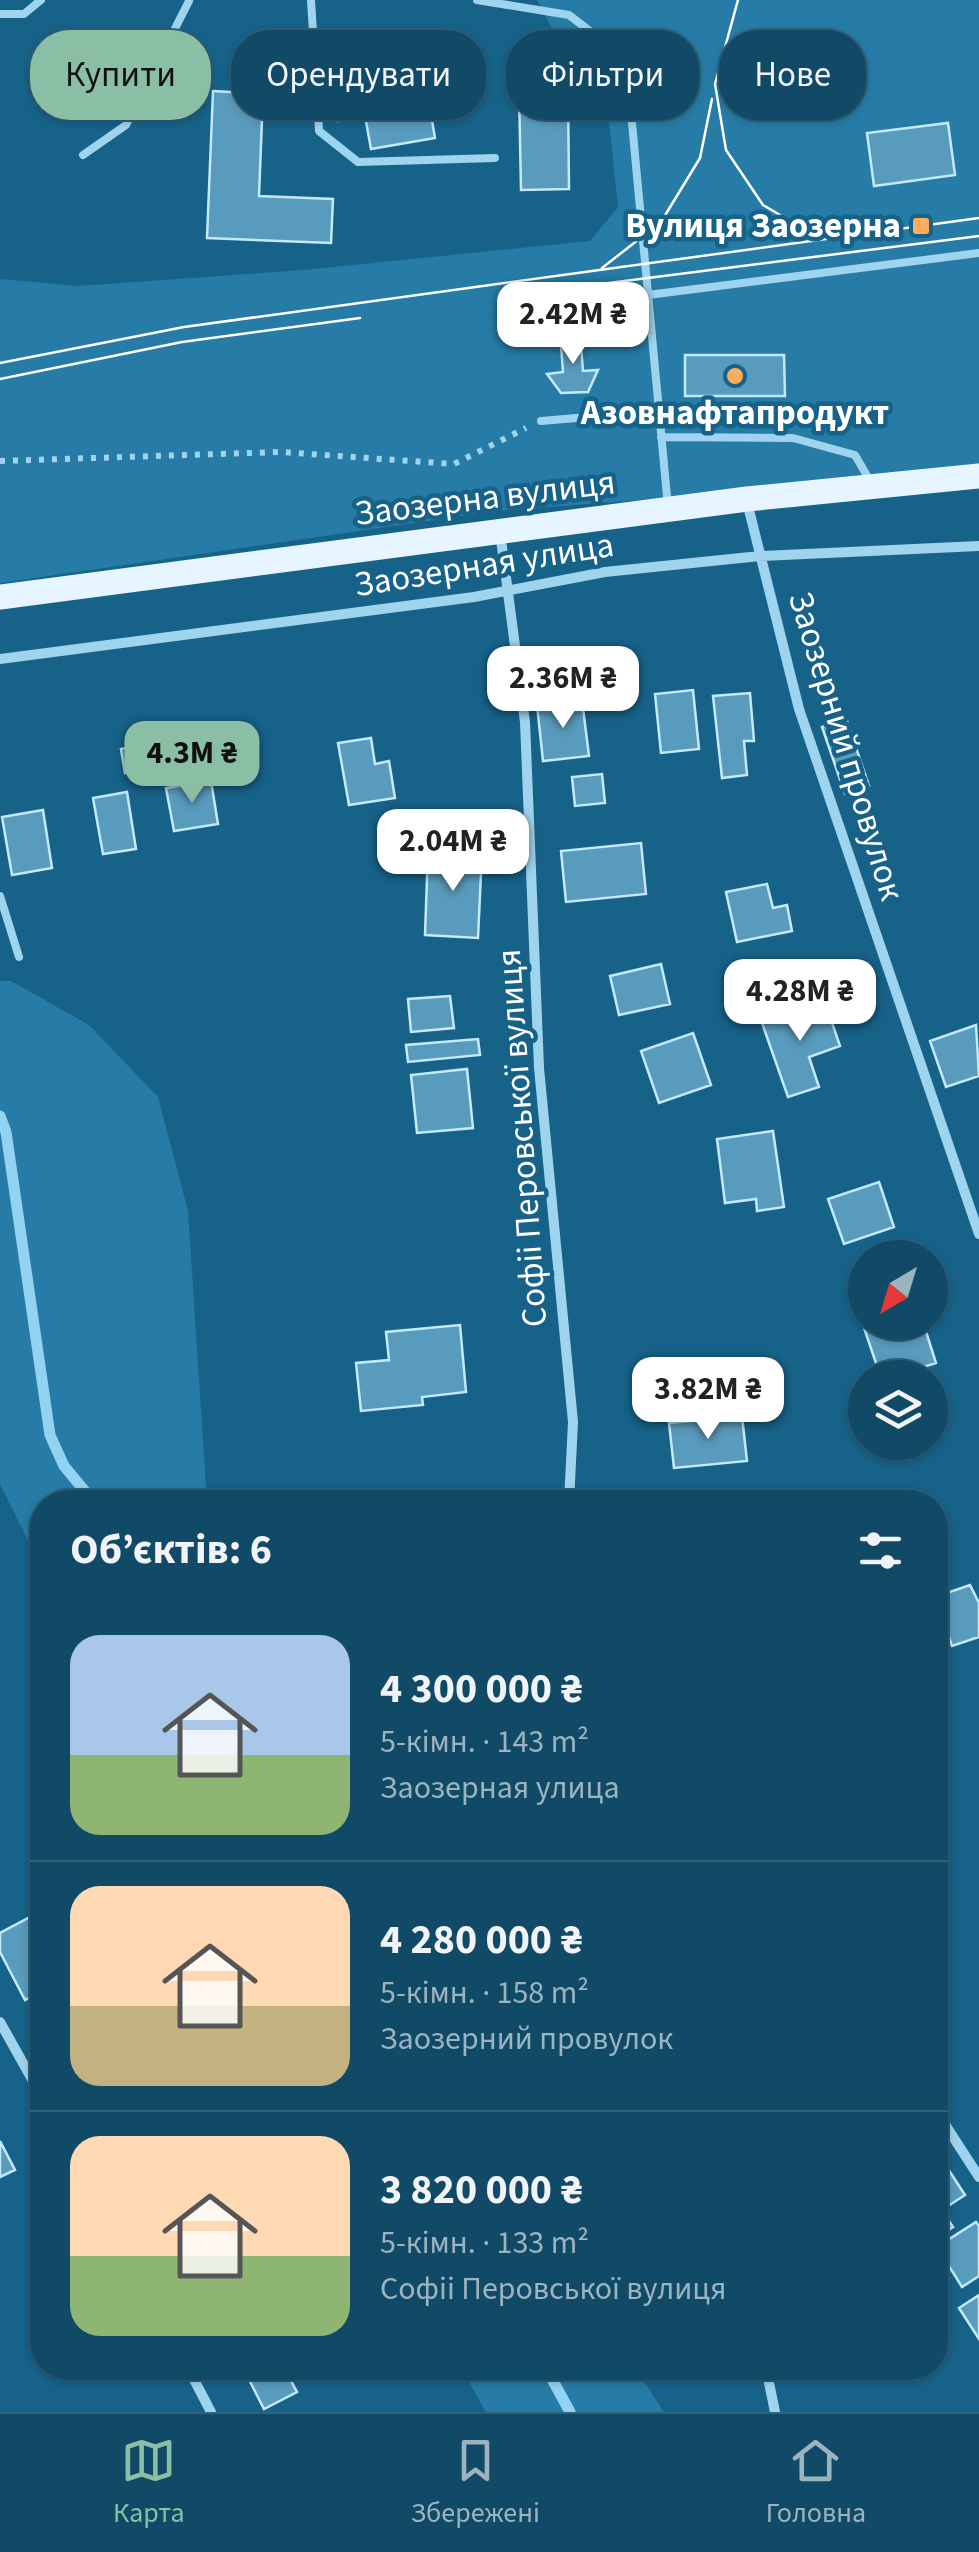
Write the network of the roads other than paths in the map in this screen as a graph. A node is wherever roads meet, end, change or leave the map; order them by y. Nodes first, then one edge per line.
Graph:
1 (42, 0) edge
2 (200, 0) edge
3 (310, 0) edge
4 (476, 0) edge
5 (188, 1) edge
6 (0, 14) edge
7 (83, 155) dead end
8 (495, 158) dead end
9 (979, 252) edge
10 (648, 294) junction
11 (658, 412) junction
12 (540, 421) road end
13 (661, 437) junction
14 (979, 476) edge
15 (872, 485) junction
16 (747, 499) junction
17 (668, 512) junction
18 (500, 530) junction
19 (979, 546) edge
20 (760, 556) junction
21 (508, 592) junction
22 (0, 597) edge
23 (0, 659) edge
24 (0, 896) edge
25 (19, 957) dead end
26 (979, 1234) edge
27 (570, 1490) edge
28 (0, 2022) edge
29 (30, 2076) edge
30 (948, 2130) edge
31 (979, 2177) edge
32 (194, 2380) edge
33 (768, 2380) edge
34 (211, 2412) edge
35 (775, 2412) edge

1 - 6 lane
2 - 5 lane
3 - 8 lane
4 - 10 lane
5 - 7 lane
9 - 10 lane
10 - 11 lane
11 - 12 lane
11 - 13 lane
13 - 15 lane
13 - 17 lane
14 - 15 main road, Заозерна вулиця
15 - 16 main road, Заозерна вулиця
16 - 17 main road, Заозерна вулиця
16 - 20 street, Заозерний провулок
17 - 18 main road, Заозерна вулиця
18 - 21 street, Софіі Перовської вулиця
18 - 22 main road, Заозерна вулиця
19 - 20 street, Заозерная улица
20 - 21 street, Заозерная улица
20 - 26 street, Заозерний провулок
21 - 23 street, Заозерная улица
21 - 27 street, Софіі Перовської вулиця
24 - 25 lane
28 - 29 street
30 - 31 street
32 - 34 street
33 - 35 street

